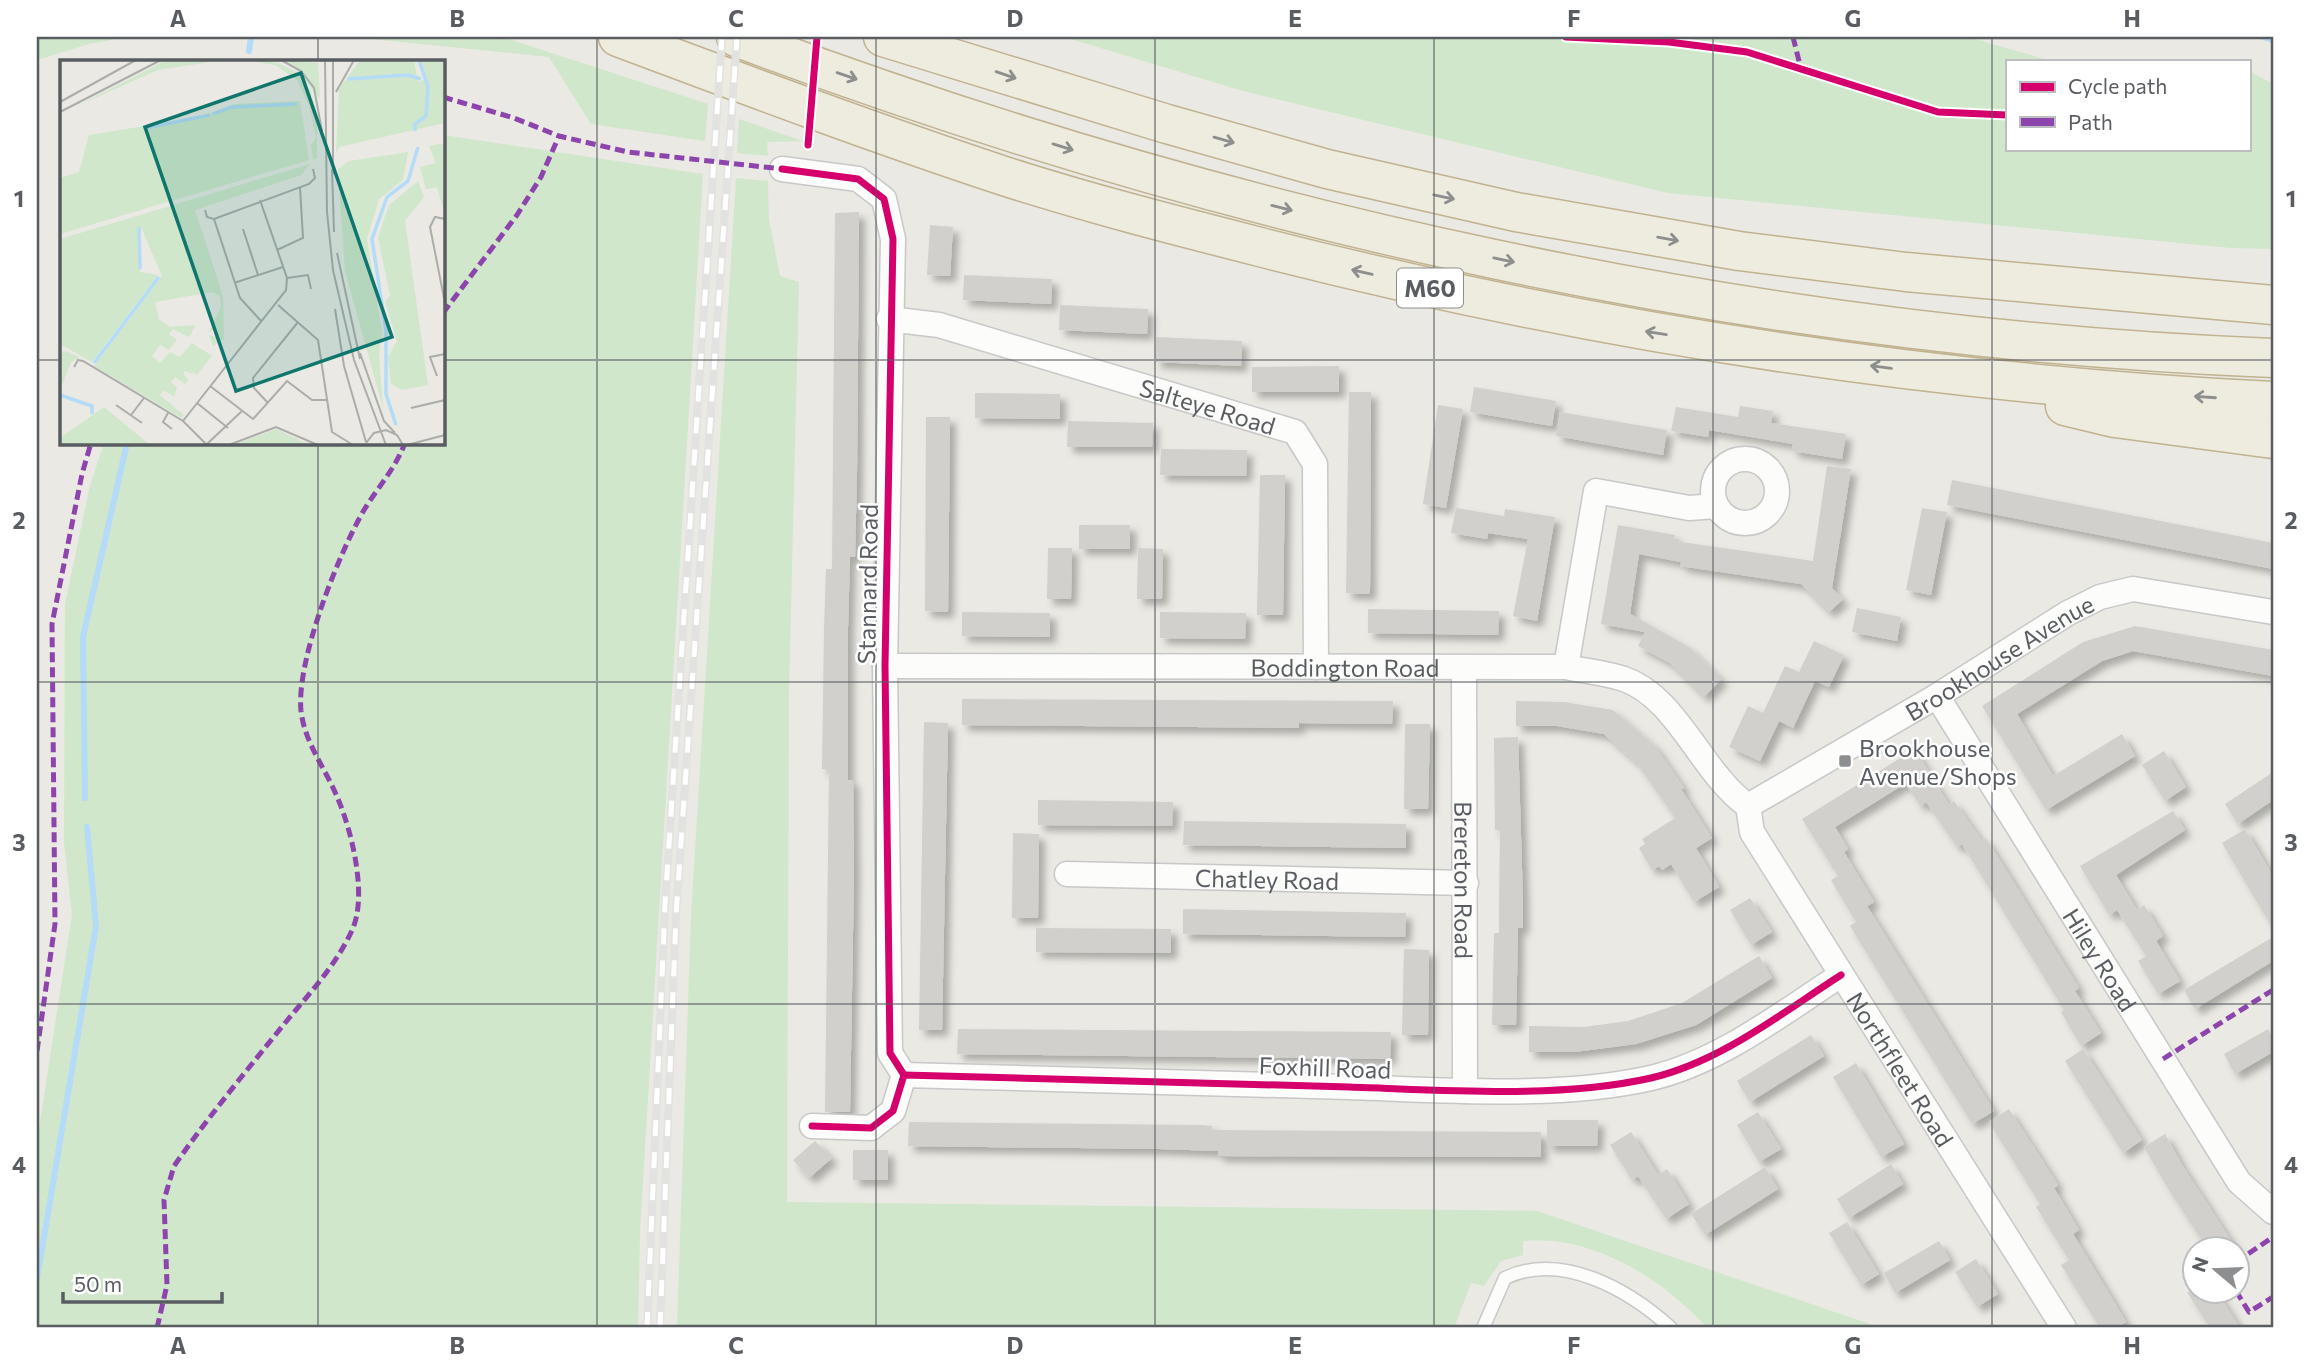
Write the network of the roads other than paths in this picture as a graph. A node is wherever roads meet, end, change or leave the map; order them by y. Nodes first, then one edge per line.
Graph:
1 (618, 37) edge
2 (736, 37) edge
3 (883, 37) edge
4 (905, 37) edge
5 (941, 53) junction
6 (782, 169) dead end
7 (2273, 293) edge
8 (2189, 296) junction
9 (2273, 305) edge
10 (889, 319) junction
11 (2273, 358) edge
12 (1940, 374) junction
13 (2273, 401) edge
14 (2273, 439) edge
15 (1716, 506) dead end
16 (2273, 612) edge
17 (885, 666) junction
18 (1315, 667) junction
19 (1566, 667) junction
20 (1464, 668) junction
21 (1937, 696) junction
22 (1748, 806) junction
23 (1067, 874) dead end
24 (1466, 883) junction
25 (1841, 975) junction
26 (904, 1075) junction
27 (1465, 1091) junction
28 (812, 1126) dead end
29 (2273, 1212) edge
30 (1483, 1328) edge
31 (1671, 1328) edge
32 (2064, 1328) edge

12 -> 1 highway, M60
2 -> 11 highway, M60
3 - 5 highway
4 - 5 highway
5 -> 8 highway
6 - 10 street, Stannard Road
7 - 8 highway
8 - 9 highway
10 - 17 street, Stannard Road
10 - 18 street, Salteye Road
13 -> 12 highway, M60
12 - 14 highway
15 - 19 street
16 - 21 street, Brookhouse Avenue
17 - 18 street, Boddington Road
17 - 26 street, Stannard Road
18 - 20 street, Boddington Road
19 - 20 street, Boddington Road
19 - 22 street, Boddington Road
20 - 24 street, Brereton Road
21 - 22 street, Brookhouse Avenue
21 - 29 street, Hiley Road
22 - 25 street, Northfleet Road
23 - 24 street, Chatley Road
24 - 27 street, Brereton Road
25 - 27 street, Foxhill Road
25 - 32 street, Northfleet Road
26 - 27 street, Foxhill Road
26 - 28 street
30 - 31 lane

